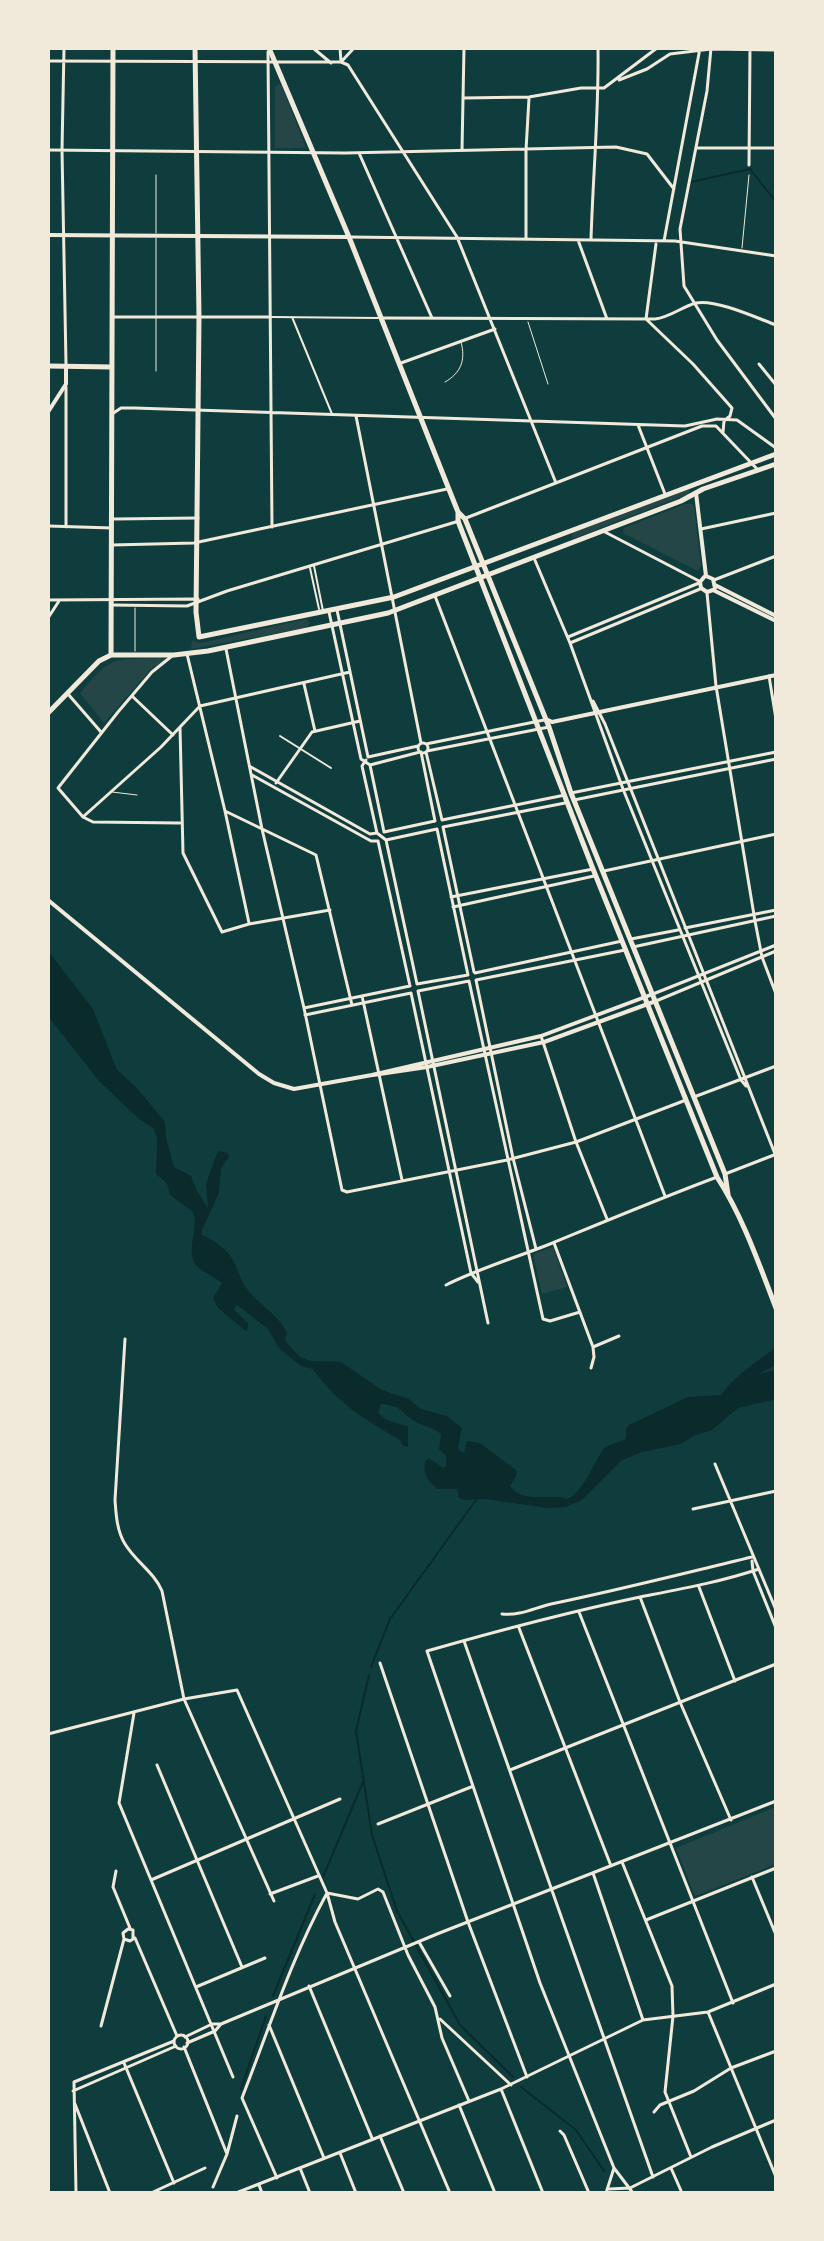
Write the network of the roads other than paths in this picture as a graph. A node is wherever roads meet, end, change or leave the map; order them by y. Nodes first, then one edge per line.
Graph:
1 (64, 48) edge
2 (113, 48) edge
3 (195, 48) edge
4 (269, 48) edge
5 (313, 48) edge
6 (340, 48) edge
7 (354, 48) edge
8 (464, 48) edge
9 (598, 48) edge
10 (657, 48) edge
11 (711, 49) edge
12 (750, 49) edge
13 (700, 50) edge
14 (776, 50) edge
15 (48, 61) edge
16 (64, 61) junction
17 (113, 62) junction
18 (341, 62) junction
19 (331, 63) junction
20 (195, 64) junction
21 (268, 64) junction
22 (276, 64) junction
23 (615, 81) junction
24 (285, 84) junction
25 (268, 85) junction
26 (600, 89) junction
27 (529, 97) junction
28 (464, 98) junction
29 (695, 148) junction
30 (750, 148) junction
31 (776, 148) edge
32 (594, 149) junction
33 (48, 150) edge
34 (62, 150) junction
35 (462, 150) junction
36 (526, 150) junction
37 (403, 151) junction
38 (113, 152) junction
39 (196, 152) junction
40 (268, 152) junction
41 (358, 152) junction
42 (312, 153) junction
43 (749, 165) dead end
44 (156, 175) dead end
45 (749, 175) dead end
46 (674, 189) junction
47 (48, 235) edge
48 (63, 235) junction
49 (112, 235) junction
50 (156, 236) junction
51 (198, 236) junction
52 (268, 237) junction
53 (349, 237) junction
54 (457, 237) junction
55 (396, 238) junction
56 (526, 238) junction
57 (577, 239) junction
58 (591, 239) junction
59 (679, 241) junction
60 (663, 242) junction
61 (656, 243) junction
62 (742, 251) junction
63 (776, 256) edge
64 (693, 304) junction
65 (112, 317) junction
66 (156, 317) junction
67 (199, 317) junction
68 (271, 317) junction
69 (292, 317) junction
70 (527, 317) junction
71 (382, 318) junction
72 (432, 318) junction
73 (491, 318) junction
74 (607, 319) junction
75 (646, 319) junction
76 (776, 325) edge
77 (495, 329) junction
78 (461, 341) junction
79 (400, 363) junction
80 (759, 364) dead end
81 (48, 366) edge
82 (66, 366) junction
83 (112, 367) junction
84 (156, 371) dead end
85 (445, 382) dead end
86 (66, 384) junction
87 (548, 384) dead end
88 (776, 385) edge
89 (199, 411) junction
90 (48, 412) edge
91 (271, 413) junction
92 (112, 414) junction
93 (333, 415) junction
94 (356, 416) junction
95 (420, 418) junction
96 (726, 419) junction
97 (776, 419) edge
98 (532, 422) junction
99 (638, 425) junction
100 (723, 432) junction
101 (647, 448) junction
102 (776, 451) edge
103 (750, 463) junction
104 (776, 464) edge
105 (758, 470) junction
106 (556, 483) junction
107 (694, 483) junction
108 (448, 489) junction
109 (696, 493) junction
110 (665, 494) junction
111 (375, 503) junction
112 (458, 512) junction
113 (776, 513) edge
114 (198, 518) junction
115 (112, 519) junction
116 (465, 519) junction
117 (458, 521) junction
118 (48, 526) edge
119 (66, 527) junction
120 (272, 527) junction
121 (112, 528) junction
122 (700, 529) junction
123 (603, 531) junction
124 (197, 543) junction
125 (112, 545) junction
126 (384, 545) junction
127 (776, 556) edge
128 (534, 558) junction
129 (483, 564) junction
130 (312, 567) junction
131 (476, 567) junction
132 (488, 576) junction
133 (706, 576) junction
134 (480, 578) junction
135 (700, 584) junction
136 (713, 587) junction
137 (435, 596) junction
138 (394, 597) junction
139 (48, 600) edge
140 (59, 600) junction
141 (198, 600) junction
142 (112, 602) junction
143 (135, 606) junction
144 (337, 610) junction
145 (397, 610) junction
146 (324, 613) junction
147 (306, 616) junction
148 (48, 618) edge
149 (776, 618) edge
150 (340, 622) junction
151 (331, 624) junction
152 (309, 629) junction
153 (568, 637) junction
154 (570, 643) junction
155 (225, 647) junction
156 (187, 654) junction
157 (111, 655) junction
158 (135, 655) junction
159 (174, 655) junction
160 (350, 672) junction
161 (342, 674) junction
162 (776, 675) edge
163 (769, 676) junction
164 (304, 683) junction
165 (716, 686) junction
166 (68, 694) junction
167 (132, 696) junction
168 (236, 698) junction
169 (200, 706) junction
170 (597, 712) junction
171 (48, 713) edge
172 (776, 719) edge
173 (360, 721) junction
174 (537, 721) junction
175 (353, 722) junction
176 (549, 723) junction
177 (180, 727) junction
178 (540, 729) junction
179 (315, 731) junction
180 (489, 731) junction
181 (101, 732) junction
182 (173, 735) junction
183 (280, 736) dead end
184 (492, 739) junction
185 (422, 744) junction
186 (299, 749) junction
187 (423, 752) junction
188 (776, 752) edge
189 (776, 759) edge
190 (728, 761) junction
191 (365, 762) junction
192 (251, 767) junction
193 (331, 768) dead end
194 (729, 768) junction
195 (252, 775) junction
196 (624, 782) junction
197 (276, 784) junction
198 (626, 789) junction
199 (112, 792) junction
200 (568, 794) junction
201 (137, 795) dead end
202 (571, 801) junction
203 (514, 806) junction
204 (225, 811) junction
205 (517, 812) junction
206 (83, 817) junction
207 (180, 823) junction
208 (439, 824) junction
209 (262, 829) junction
210 (776, 834) edge
211 (382, 835) junction
212 (378, 841) junction
213 (742, 841) junction
214 (655, 858) junction
215 (593, 869) junction
216 (603, 871) junction
217 (596, 876) junction
218 (542, 879) junction
219 (545, 887) junction
220 (457, 896) junction
221 (451, 897) junction
222 (48, 900) edge
223 (459, 905) junction
224 (453, 907) junction
225 (330, 910) junction
226 (776, 910) edge
227 (754, 914) junction
228 (776, 916) edge
229 (282, 919) junction
230 (755, 921) junction
231 (249, 924) junction
232 (685, 928) junction
233 (680, 930) junction
234 (688, 935) junction
235 (682, 937) junction
236 (631, 939) junction
237 (622, 941) junction
238 (776, 945) edge
239 (633, 947) junction
240 (625, 950) junction
241 (776, 951) edge
242 (572, 952) junction
243 (760, 952) junction
244 (762, 957) junction
245 (575, 960) junction
246 (701, 975) junction
247 (472, 977) junction
248 (704, 980) junction
249 (414, 988) junction
250 (776, 994) edge
251 (362, 996) junction
252 (654, 997) junction
253 (350, 999) junction
254 (647, 1000) junction
255 (364, 1003) junction
256 (352, 1005) junction
257 (304, 1008) junction
258 (305, 1015) junction
259 (596, 1019) junction
260 (543, 1039) junction
261 (487, 1052) junction
262 (433, 1063) junction
263 (426, 1064) junction
264 (776, 1066) edge
265 (379, 1074) junction
266 (744, 1079) junction
267 (318, 1085) junction
268 (694, 1097) junction
269 (686, 1100) junction
270 (636, 1120) junction
271 (576, 1142) junction
272 (775, 1154) edge
273 (513, 1158) junction
274 (507, 1160) junction
275 (456, 1169) junction
276 (449, 1171) junction
277 (725, 1174) junction
278 (717, 1177) junction
279 (403, 1180) junction
280 (728, 1194) junction
281 (665, 1196) junction
282 (607, 1219) junction
283 (554, 1243) junction
284 (536, 1249) junction
285 (529, 1252) junction
286 (477, 1270) junction
287 (471, 1273) junction
288 (478, 1282) junction
289 (446, 1285) dead end
290 (776, 1308) edge
291 (580, 1312) junction
292 (488, 1323) dead end
293 (619, 1336) dead end
294 (125, 1339) dead end
295 (593, 1347) junction
296 (591, 1368) dead end
297 (715, 1464) dead end
298 (776, 1491) edge
299 (729, 1501) junction
300 (693, 1509) dead end
301 (752, 1557) junction
302 (759, 1569) junction
303 (753, 1571) junction
304 (699, 1587) junction
305 (640, 1597) junction
306 (776, 1610) edge
307 (579, 1612) junction
308 (502, 1614) dead end
309 (519, 1628) junction
310 (776, 1628) edge
311 (464, 1641) junction
312 (380, 1663) dead end
313 (776, 1664) edge
314 (735, 1681) junction
315 (184, 1699) junction
316 (680, 1702) junction
317 (134, 1712) junction
318 (624, 1725) junction
319 (48, 1734) edge
320 (566, 1748) junction
321 (157, 1765) dead end
322 (510, 1770) junction
323 (473, 1786) junction
324 (340, 1799) dead end
325 (776, 1801) edge
326 (429, 1804) junction
327 (731, 1820) junction
328 (293, 1821) junction
329 (378, 1824) dead end
330 (245, 1839) junction
331 (671, 1843) junction
332 (196, 1859) junction
333 (622, 1862) junction
334 (611, 1866) junction
335 (776, 1868) edge
336 (116, 1871) dead end
337 (593, 1873) junction
338 (318, 1876) junction
339 (752, 1877) junction
340 (151, 1880) junction
341 (551, 1891) junction
342 (327, 1893) junction
343 (270, 1894) junction
344 (274, 1901) dead end
345 (693, 1901) junction
346 (514, 1905) junction
347 (646, 1920) junction
348 (468, 1922) junction
349 (130, 1929) junction
350 (776, 1935) edge
351 (135, 1938) junction
352 (124, 1939) junction
353 (418, 1942) junction
354 (407, 1947) junction
355 (265, 1958) dead end
356 (242, 1967) junction
357 (356, 1969) junction
358 (776, 1984) edge
359 (309, 1986) junction
360 (196, 1987) junction
361 (450, 1996) dead end
362 (278, 2000) junction
363 (733, 2003) junction
364 (708, 2012) junction
365 (673, 2016) junction
366 (438, 2018) junction
367 (643, 2020) junction
368 (212, 2024) junction
369 (221, 2024) junction
370 (269, 2025) junction
371 (101, 2026) dead end
372 (215, 2031) junction
373 (177, 2036) junction
374 (185, 2037) junction
375 (603, 2041) junction
376 (175, 2044) junction
377 (186, 2045) junction
378 (776, 2051) edge
379 (570, 2056) junction
380 (126, 2065) junction
381 (731, 2068) junction
382 (233, 2077) dead end
383 (527, 2077) junction
384 (511, 2085) junction
385 (501, 2089) junction
386 (73, 2100) junction
387 (469, 2101) junction
388 (668, 2101) junction
389 (459, 2105) junction
390 (654, 2112) dead end
391 (237, 2116) dead end
392 (420, 2120) junction
393 (776, 2120) edge
394 (755, 2129) junction
395 (560, 2131) dead end
396 (380, 2136) junction
397 (373, 2139) junction
398 (340, 2153) junction
399 (227, 2154) junction
400 (691, 2157) junction
401 (324, 2159) junction
402 (205, 2168) dead end
403 (300, 2168) junction
404 (614, 2168) junction
405 (671, 2168) junction
406 (653, 2177) junction
407 (776, 2177) edge
408 (277, 2178) junction
409 (174, 2183) junction
410 (259, 2185) junction
411 (213, 2187) dead end
412 (630, 2188) junction
413 (608, 2191) edge
414 (76, 2193) edge
415 (110, 2193) edge
416 (151, 2193) edge
417 (236, 2193) edge
418 (262, 2193) edge
419 (310, 2193) edge
420 (356, 2193) edge
421 (404, 2193) edge
422 (450, 2193) edge
423 (495, 2193) edge
424 (543, 2193) edge
425 (589, 2193) edge
426 (633, 2193) edge
427 (682, 2193) edge

1 - 16 street
2 - 17 main road
3 - 20 main road
4 - 21 street
4 - 22 main road
5 - 19 street
6 - 18 street
7 - 18 street
8 - 28 street
9 - 26 street
10 - 23 street
11 - 12 street
11 - 13 street
11 - 29 street
12 - 14 street
12 - 30 street
13 - 23 street
13 - 46 street
15 - 16 street
16 - 17 street
16 - 34 street
17 - 20 street
17 - 38 main road
18 - 19 street
18 - 37 street
19 - 22 street
20 - 21 street
20 - 39 main road
21 - 22 street
21 - 25 street
22 - 24 main road
23 - 26 street
24 - 25 street
24 - 42 main road
25 - 40 street
26 - 27 street
26 - 32 street
27 - 28 street
27 - 36 street
28 - 35 street
29 - 30 street
29 - 59 street
30 - 31 street
30 - 43 street
32 - 36 street
32 - 46 street
32 - 58 street
33 - 34 street
34 - 38 street
34 - 48 street
35 - 36 street
35 - 37 street
36 - 56 street
37 - 41 street
37 - 54 street
38 - 39 street
38 - 49 main road
39 - 40 street
39 - 51 main road
40 - 42 street
40 - 52 street
41 - 42 street
41 - 55 street
42 - 53 main road
44 - 50 lane
45 - 62 lane
46 - 60 street
47 - 48 street
48 - 49 street
48 - 82 street
49 - 50 street
49 - 65 main road
50 - 51 street
50 - 66 lane
51 - 52 street
51 - 67 main road
52 - 53 street
52 - 68 street
53 - 55 street
53 - 71 main road
54 - 55 street
54 - 56 street
54 - 73 street
55 - 72 street
56 - 57 street
57 - 58 street
57 - 74 street
58 - 61 street
59 - 60 street
59 - 62 street
59 - 64 street
60 - 61 street
61 - 75 street
62 - 63 street
64 - 75 street
64 - 76 street
64 - 97 street
65 - 66 street
65 - 83 main road
66 - 67 street
66 - 84 lane
67 - 68 street
67 - 89 main road
68 - 69 street
68 - 91 street
69 - 71 street
69 - 93 street
70 - 73 street
70 - 74 street
70 - 87 lane
71 - 72 street
71 - 79 main road
72 - 73 street
73 - 77 street
74 - 75 street
75 - 96 street
77 - 78 street
77 - 98 street
78 - 79 street
78 - 85 lane
79 - 95 main road
80 - 88 street
81 - 82 main road
82 - 83 main road
82 - 86 street
83 - 92 main road
86 - 90 street
86 - 119 street
89 - 91 street
89 - 92 street
89 - 114 main road
91 - 93 street
91 - 120 street
92 - 115 main road
93 - 94 street
94 - 95 street
94 - 111 street
95 - 98 street
95 - 108 main road
96 - 99 street
96 - 100 street
96 - 102 street
98 - 99 street
98 - 106 street
99 - 101 street
100 - 101 street
100 - 103 street
101 - 106 street
101 - 110 street
102 - 103 main road
103 - 105 street
103 - 107 main road
104 - 105 main road
105 - 109 main road
106 - 116 street
107 - 109 street
107 - 110 main road
108 - 111 street
108 - 112 main road
109 - 122 street
109 - 123 main road
110 - 129 main road
111 - 120 street
111 - 126 street
112 - 116 main road
112 - 117 main road
113 - 122 street
114 - 115 street
114 - 124 main road
115 - 121 main road
116 - 117 street
116 - 129 main road
117 - 126 street
117 - 131 main road
118 - 119 street
119 - 121 street
120 - 124 street
121 - 125 main road
122 - 133 street
123 - 128 main road
123 - 135 street
124 - 125 street
124 - 141 main road
125 - 142 main road
126 - 130 street
126 - 138 street
127 - 136 street
128 - 132 main road
128 - 153 street
129 - 131 main road
129 - 132 main road
130 - 141 street
130 - 146 street
131 - 134 main road
131 - 138 main road
132 - 134 main road
132 - 176 main road
133 - 135 street
133 - 136 street
134 - 137 main road
134 - 174 main road
135 - 136 street
135 - 153 street
135 - 154 street
136 - 149 street
136 - 165 street
137 - 145 main road
137 - 180 street
138 - 144 main road
138 - 145 street
139 - 140 street
140 - 142 street
140 - 148 street
141 - 142 street
141 - 143 street
141 - 147 main road
142 - 143 street
142 - 157 main road
143 - 158 lane
144 - 146 main road
144 - 150 street
145 - 150 main road
145 - 185 street
146 - 147 main road
146 - 151 street
147 - 152 main road
150 - 151 main road
150 - 160 street
151 - 152 main road
151 - 161 street
152 - 155 main road
153 - 154 street
154 - 170 street
155 - 156 main road
155 - 168 street
156 - 159 main road
156 - 169 street
157 - 158 main road
157 - 166 main road
158 - 159 main road
159 - 167 street
160 - 161 street
160 - 173 street
161 - 164 street
161 - 175 street
162 - 163 street
163 - 165 street
163 - 172 street
164 - 168 street
164 - 179 street
165 - 170 street
165 - 190 street
166 - 171 main road
166 - 181 street
167 - 181 street
167 - 182 street
168 - 169 street
168 - 192 street
169 - 177 street
169 - 204 street
170 - 176 street
170 - 196 street
173 - 175 street
173 - 191 street
174 - 176 street
174 - 178 main road
174 - 180 street
175 - 179 street
175 - 191 street
176 - 178 street
176 - 200 main road
177 - 182 street
177 - 207 street
178 - 184 street
178 - 200 main road
179 - 186 street
180 - 184 street
180 - 185 street
181 - 206 street
182 - 199 street
183 - 186 street
184 - 187 street
184 - 203 street
185 - 187 street
185 - 187 street
185 - 191 street
186 - 193 street
186 - 197 street
187 - 191 street
187 - 208 street
188 - 190 street
189 - 194 street
190 - 194 street
190 - 196 street
191 - 211 street
191 - 211 street
192 - 195 street
192 - 197 street
194 - 198 street
194 - 213 street
195 - 197 street
195 - 209 street
196 - 198 street
196 - 200 street
197 - 211 street
197 - 212 street
198 - 202 street
198 - 214 street
199 - 201 lane
199 - 206 street
200 - 202 main road
200 - 203 street
202 - 205 street
202 - 215 main road
202 - 216 main road
203 - 205 street
203 - 208 street
204 - 209 street
204 - 231 street
205 - 208 street
205 - 218 street
206 - 207 street
207 - 231 street
208 - 211 street
208 - 211 street
208 - 220 street
208 - 221 street
209 - 225 street
209 - 229 street
210 - 213 street
211 - 212 street
211 - 249 street
212 - 249 street
213 - 214 street
213 - 227 street
214 - 216 street
214 - 232 street
214 - 233 street
215 - 217 main road
215 - 218 street
216 - 236 main road
217 - 219 street
217 - 237 main road
218 - 219 street
218 - 220 street
219 - 223 street
219 - 242 street
220 - 221 street
220 - 223 street
221 - 224 street
222 - 267 street
223 - 224 street
223 - 247 street
224 - 247 street
225 - 229 street
225 - 253 street
226 - 227 street
227 - 230 street
227 - 232 street
228 - 230 street
229 - 231 street
229 - 257 street
230 - 234 street
230 - 243 street
232 - 233 street
232 - 234 street
233 - 235 street
233 - 236 street
234 - 235 street
234 - 246 street
235 - 239 street
235 - 246 street
236 - 239 main road
237 - 240 main road
237 - 242 street
238 - 243 street
239 - 252 main road
240 - 245 street
240 - 254 main road
241 - 244 street
242 - 245 street
242 - 247 street
243 - 244 street
243 - 246 street
244 - 248 street
244 - 250 street
245 - 247 street
245 - 259 street
246 - 248 street
246 - 252 street
247 - 249 street
247 - 261 street
248 - 252 street
248 - 266 street
249 - 251 street
249 - 255 street
249 - 262 street
249 - 263 street
251 - 253 street
251 - 255 street
252 - 254 street
252 - 268 main road
253 - 256 street
253 - 257 street
254 - 259 street
254 - 269 main road
255 - 256 street
255 - 265 street
256 - 258 street
257 - 258 street
258 - 267 street
259 - 260 street
259 - 270 street
260 - 261 street
260 - 271 street
261 - 262 street
261 - 273 street
261 - 274 street
262 - 263 street
262 - 275 street
263 - 265 street
263 - 276 street
264 - 266 street
265 - 267 street
265 - 279 street
266 - 268 street
266 - 272 street
267 - 279 street
268 - 277 main road
269 - 270 street
269 - 278 main road
270 - 271 street
270 - 281 street
271 - 273 street
271 - 282 street
272 - 277 street
273 - 274 street
273 - 284 street
274 - 275 street
274 - 285 street
275 - 276 street
275 - 286 street
276 - 279 street
276 - 287 street
277 - 280 main road
278 - 280 main road
278 - 281 street
280 - 290 main road
281 - 282 street
282 - 283 street
283 - 284 street
283 - 291 street
284 - 285 street
285 - 286 street
285 - 291 street
286 - 287 street
286 - 288 street
287 - 288 street
287 - 289 street
288 - 292 street
291 - 295 street
293 - 295 street
294 - 315 street
295 - 296 street
297 - 299 street
298 - 299 street
299 - 300 street
299 - 301 street
301 - 302 street
301 - 303 street
301 - 308 street
302 - 303 street
302 - 306 street
303 - 304 street
303 - 310 street
304 - 305 street
304 - 314 street
305 - 307 street
305 - 316 street
307 - 309 street
307 - 318 street
309 - 311 street
309 - 320 street
311 - 322 street
311 - 323 street
312 - 326 street
313 - 314 street
314 - 316 street
315 - 317 street
315 - 328 street
315 - 330 street
316 - 318 street
316 - 327 street
317 - 319 street
317 - 340 street
318 - 320 street
318 - 331 street
320 - 322 street
320 - 334 street
321 - 332 street
322 - 341 street
323 - 326 street
323 - 346 street
324 - 328 street
325 - 327 street
326 - 329 street
326 - 348 street
327 - 331 street
328 - 330 street
328 - 338 street
330 - 332 street
330 - 343 street
331 - 333 street
331 - 345 street
332 - 340 street
332 - 356 street
333 - 334 street
333 - 347 street
334 - 337 street
335 - 339 street
336 - 349 street
337 - 341 street
337 - 367 street
338 - 342 street
338 - 343 street
339 - 345 street
339 - 350 street
340 - 360 street
341 - 346 street
341 - 375 street
342 - 354 street
342 - 357 street
342 - 362 street
343 - 344 street
345 - 347 street
345 - 363 street
346 - 348 street
346 - 379 street
347 - 365 street
348 - 353 street
348 - 383 street
349 - 351 street
349 - 352 street
351 - 352 street
351 - 373 street
352 - 371 street
353 - 354 street
353 - 361 street
354 - 357 street
354 - 366 street
355 - 356 street
356 - 360 street
357 - 359 street
357 - 392 street
358 - 363 street
359 - 362 street
359 - 397 street
360 - 368 street
362 - 369 street
362 - 370 street
363 - 364 street
364 - 365 street
364 - 381 street
365 - 367 street
365 - 388 street
366 - 384 street
366 - 387 street
367 - 375 street
368 - 369 street
368 - 372 street
368 - 374 street
369 - 372 street
370 - 401 street
370 - 408 street
372 - 377 street
372 - 382 street
373 - 374 street
373 - 376 street
374 - 377 street
375 - 379 street
375 - 406 street
376 - 377 street
376 - 380 street
377 - 399 street
378 - 381 street
379 - 383 street
379 - 404 street
380 - 386 street
380 - 409 street
381 - 388 street
381 - 394 street
383 - 384 street
384 - 385 street
385 - 387 street
385 - 424 street
386 - 414 street
386 - 415 street
387 - 389 street
388 - 390 street
388 - 400 street
389 - 392 street
389 - 423 street
391 - 399 street
392 - 396 street
392 - 422 street
393 - 394 street
394 - 400 street
394 - 407 street
395 - 425 street
396 - 397 street
396 - 421 street
397 - 398 street
398 - 401 street
398 - 420 street
399 - 411 street
400 - 405 street
401 - 403 street
402 - 409 street
403 - 408 street
403 - 419 street
404 - 412 street
404 - 413 street
405 - 406 street
405 - 427 street
406 - 412 street
408 - 410 street
409 - 416 street
410 - 417 street
410 - 418 street
412 - 413 street
412 - 426 street

